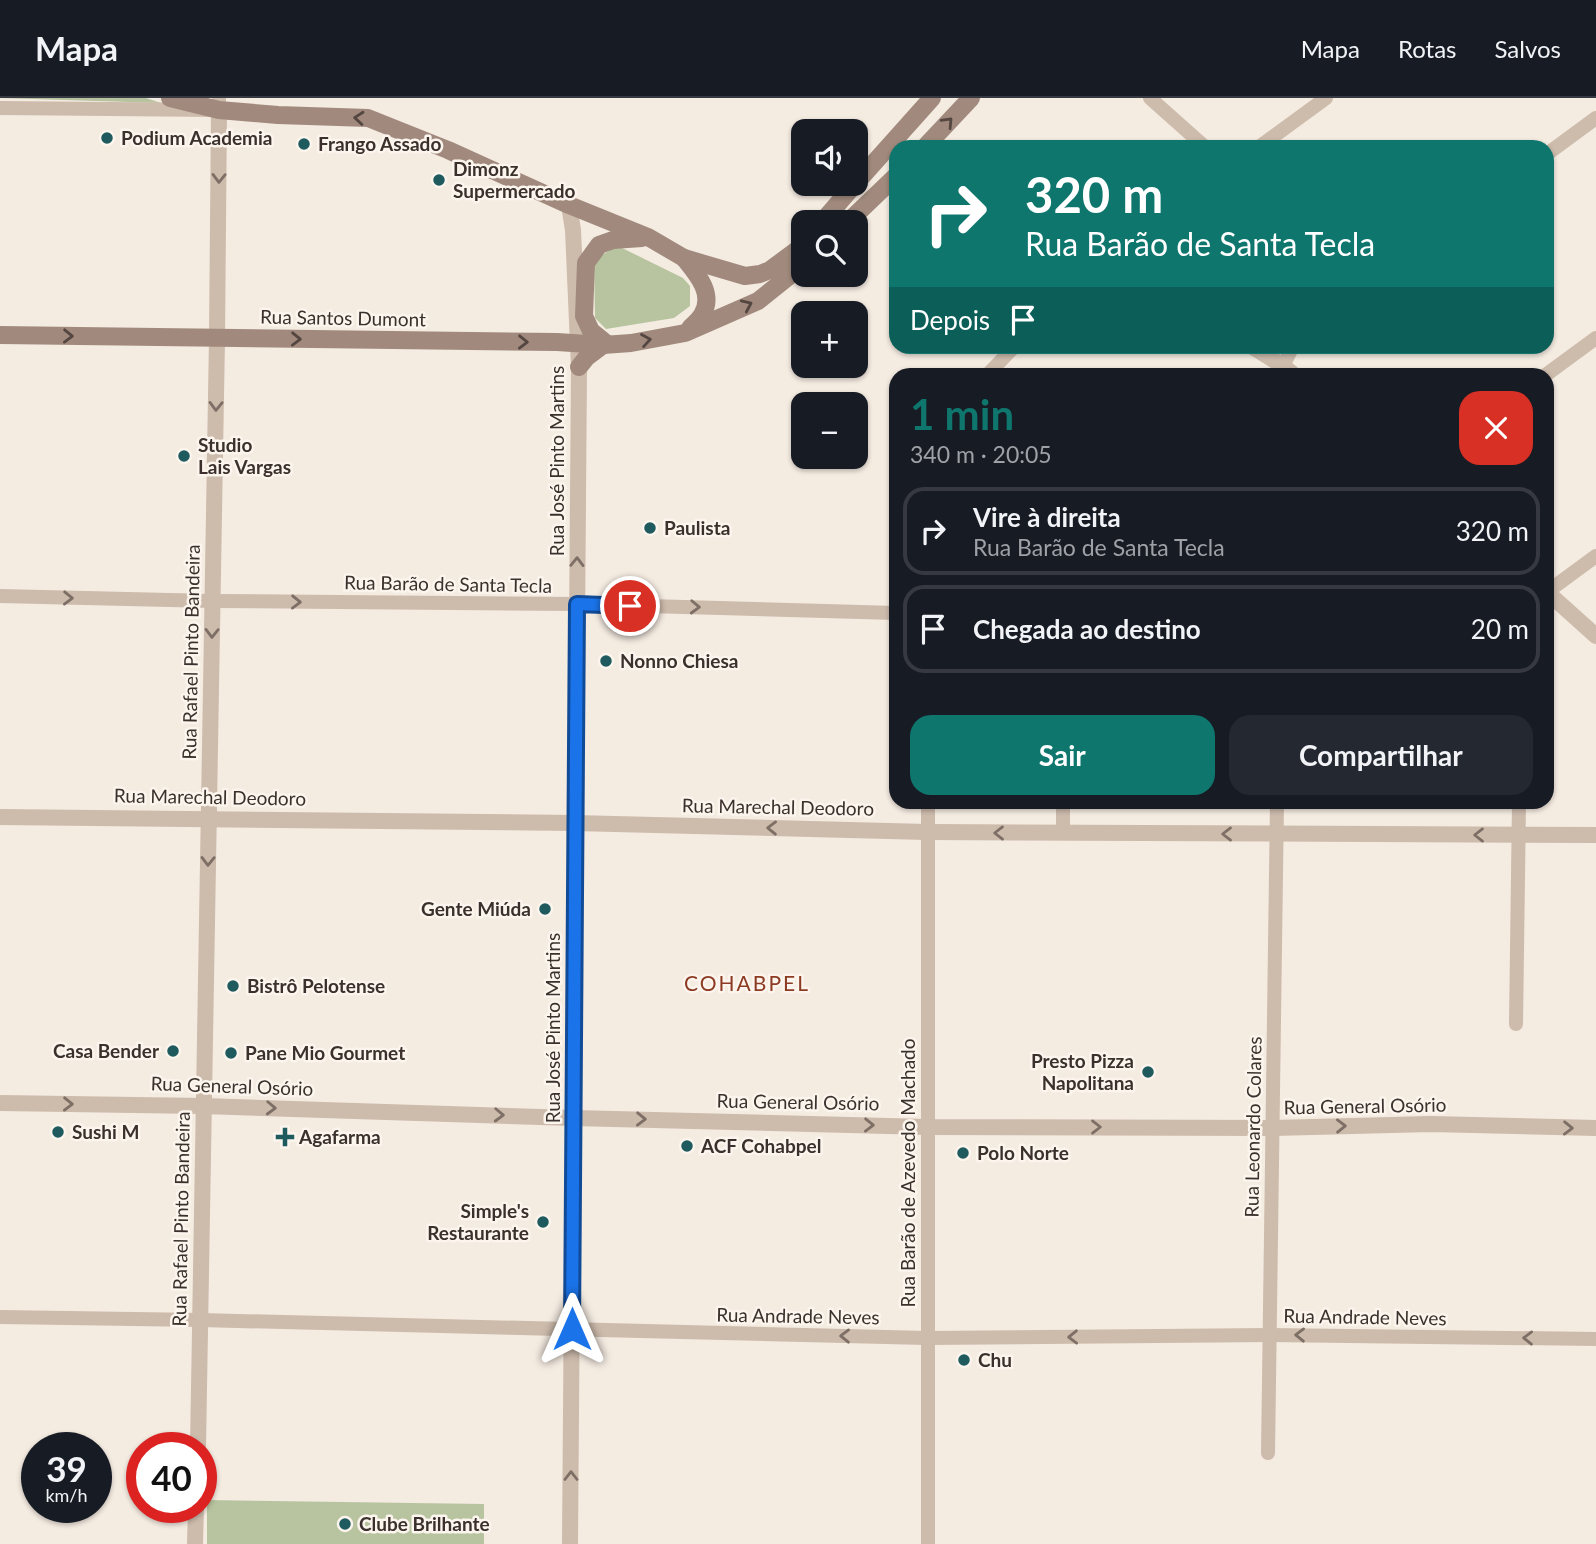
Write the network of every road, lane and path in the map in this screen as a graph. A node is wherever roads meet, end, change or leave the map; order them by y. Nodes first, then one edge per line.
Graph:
1 (170, 98) edge
2 (932, 98) edge
3 (971, 98) edge
4 (1150, 98) edge
5 (1326, 98) edge
6 (219, 104) edge
7 (0, 107) edge
8 (1596, 118) edge
9 (895, 140) edge
10 (932, 140) edge
11 (1197, 140) edge
12 (1269, 140) edge
13 (889, 147) edge
14 (1554, 149) edge
15 (868, 170) edge
16 (889, 183) edge
17 (845, 196) edge
18 (569, 205) junction
19 (833, 210) edge
20 (861, 210) edge
21 (648, 237) junction
22 (791, 254) edge
23 (684, 258) junction
24 (791, 274) edge
25 (685, 333) junction
26 (0, 335) edge
27 (217, 338) junction
28 (1596, 338) edge
29 (578, 343) junction
30 (605, 344) junction
31 (1007, 354) edge
32 (1262, 354) edge
33 (579, 368) junction
34 (994, 368) edge
35 (1281, 368) edge
36 (1554, 369) edge
37 (1596, 556) edge
38 (1554, 587) edge
39 (0, 596) edge
40 (1554, 598) edge
41 (212, 601) junction
42 (577, 604) junction
43 (889, 613) edge
44 (1596, 636) edge
45 (928, 809) edge
46 (1063, 809) edge
47 (1277, 809) edge
48 (1519, 809) edge
49 (0, 817) edge
50 (209, 818) junction
51 (575, 823) junction
52 (928, 832) junction
53 (1063, 833) junction
54 (1277, 835) junction
55 (1519, 835) junction
56 (1596, 835) edge
57 (1516, 1024) dead end
58 (0, 1102) edge
59 (203, 1105) junction
60 (573, 1118) junction
61 (927, 1126) junction
62 (1273, 1128) junction
63 (1596, 1128) edge
64 (0, 1317) edge
65 (200, 1320) junction
66 (572, 1329) junction
67 (1270, 1335) junction
68 (927, 1338) junction
69 (1596, 1339) edge
70 (198, 1432) edge
71 (1268, 1453) dead end
72 (196, 1523) edge
73 (195, 1544) edge
74 (570, 1544) edge
75 (928, 1544) edge

1 - 6 main road
2 - 9 main road
10 -> 3 main road
4 - 11 street
5 - 12 street
6 - 7 street
18 -> 6 main road
6 -> 27 street, Rua Rafael Pinto Bandeira
8 - 14 street
13 - 15 main road
16 - 20 main road
17 - 19 main road
18 - 21 main road
18 - 29 street, Rua José Pinto Martins
21 - 23 main road
21 - 30 main road
22 - 23 main road
23 - 25 main road
25 -> 24 main road, Rua Santos Dumont
30 -> 25 main road, Rua Santos Dumont
26 -> 27 main road, Rua Santos Dumont
27 -> 29 main road, Rua Santos Dumont
27 -> 41 street, Rua Rafael Pinto Bandeira
28 - 36 street
29 - 30 main road, Rua Santos Dumont
29 - 33 street, Rua José Pinto Martins
30 - 33 main road
31 - 34 street
32 - 35 street
42 -> 33 street, Rua José Pinto Martins
37 - 38 street
39 -> 41 street, Rua Barão de Santa Tecla
40 - 44 street
41 -> 42 street, Rua Barão de Santa Tecla
41 -> 50 street, Rua Rafael Pinto Bandeira
42 -> 43 street, Rua Barão de Santa Tecla
42 - 51 street, Rua José Pinto Martins
45 - 52 street, Rua Barão de Azevedo Machado
46 - 53 street
47 - 54 street, Rua Leonardo Colares
48 - 55 street
49 - 50 street, Rua Marechal Deodoro
50 - 51 street, Rua Marechal Deodoro
50 -> 59 street, Rua Rafael Pinto Bandeira
52 -> 51 street, Rua Marechal Deodoro
51 - 60 street, Rua José Pinto Martins
53 -> 52 street, Rua Marechal Deodoro
52 - 61 street, Rua Barão de Azevedo Machado
54 -> 53 street, Rua Marechal Deodoro
55 -> 54 street, Rua Marechal Deodoro
54 - 62 street, Rua Leonardo Colares
55 - 56 street, Rua Marechal Deodoro
55 - 57 street
58 -> 59 street, Rua General Osório
59 -> 60 street, Rua General Osório
59 - 65 street, Rua Rafael Pinto Bandeira
60 -> 61 street, Rua General Osório
60 - 66 street, Rua José Pinto Martins
61 -> 62 street, Rua General Osório
61 - 68 street, Rua Barão de Azevedo Machado
62 -> 63 street, Rua General Osório
62 - 67 street, Rua Leonardo Colares
64 - 65 street, Rua Andrade Neves
65 - 66 street, Rua Andrade Neves
65 - 70 street, Rua Rafael Pinto Bandeira
68 -> 66 street, Rua Andrade Neves
74 -> 66 street, Rua José Pinto Martins
67 -> 68 street, Rua Andrade Neves
69 -> 67 street, Rua Andrade Neves
67 - 71 street, Rua Leonardo Colares
68 - 75 street, Rua Barão de Azevedo Machado
72 - 73 street

